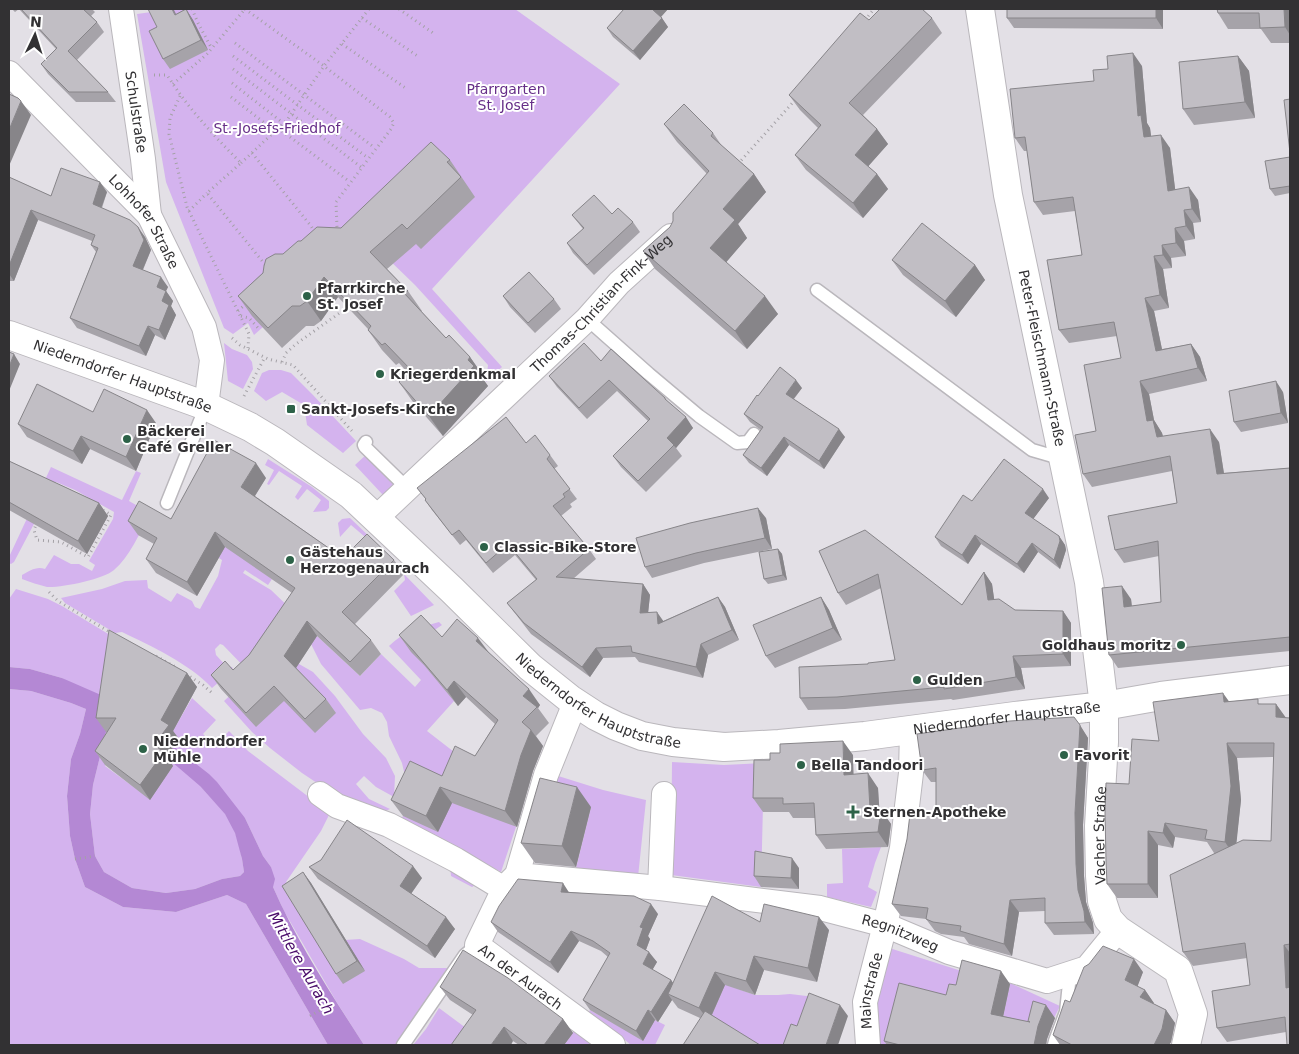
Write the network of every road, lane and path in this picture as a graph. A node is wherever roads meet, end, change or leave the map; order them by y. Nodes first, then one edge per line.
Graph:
1 (121, 9) edge
2 (192, 9) edge
3 (245, 9) edge
4 (369, 9) edge
5 (399, 9) edge
6 (874, 9) edge
7 (980, 9) edge
8 (362, 18) junction
9 (862, 23) edge
10 (433, 33) dead end
11 (235, 43) dead end
12 (342, 44) junction
13 (212, 49) junction
14 (233, 56) dead end
15 (419, 57) dead end
16 (324, 66) junction
17 (233, 69) dead end
18 (9, 73) edge
19 (131, 74) junction
20 (232, 83) dead end
21 (173, 84) junction
22 (408, 89) dead end
23 (800, 94) edge
24 (304, 95) junction
25 (180, 96) junction
26 (231, 97) dead end
27 (297, 105) junction
28 (291, 114) junction
29 (283, 123) junction
30 (278, 128) junction
31 (274, 131) junction
32 (375, 148) junction
33 (252, 153) junction
34 (368, 158) junction
35 (241, 163) junction
36 (737, 165) edge
37 (361, 167) junction
38 (350, 182) junction
39 (207, 192) junction
40 (189, 211) junction
41 (149, 215) junction
42 (331, 233) edge
43 (315, 234) edge
44 (673, 235) edge
45 (271, 271) edge
46 (817, 290) dead end
47 (251, 299) edge
48 (238, 311) junction
49 (341, 312) edge
50 (240, 316) junction
51 (587, 318) junction
52 (260, 330) edge
53 (9, 335) edge
54 (240, 345) dead end
55 (248, 348) junction
56 (265, 357) junction
57 (282, 362) junction
58 (244, 397) dead end
59 (206, 406) junction
60 (754, 434) dead end
61 (365, 443) joint
62 (1063, 459) junction
63 (407, 488) junction
64 (167, 503) dead end
65 (96, 506) edge
66 (376, 518) junction
67 (38, 521) edge
68 (49, 592) dead end
69 (119, 636) edge
70 (150, 653) edge
71 (1290, 680) edge
72 (212, 693) edge
73 (575, 702) junction
74 (1104, 706) junction
75 (912, 730) junction
76 (320, 794) dead end
77 (664, 794) dead end
78 (95, 856) dead end
79 (75, 860) dead end
80 (510, 882) junction
81 (660, 888) junction
82 (885, 925) junction
83 (1118, 930) junction
84 (477, 945) junction
85 (1070, 974) junction
86 (336, 1001) dead end
87 (310, 1016) dead end
88 (403, 1045) edge
89 (613, 1045) edge
90 (868, 1045) edge
91 (1054, 1045) edge
92 (1186, 1045) edge

1 - 19 street, Schulstraße
2 - 13 path
3 - 13 path
3 - 16 path
4 - 8 path
5 - 10 path
6 - 9 path
7 - 62 street, Peter-Fleischmann-Straße
8 - 12 path
8 - 15 path
11 - 24 path
12 - 16 path
12 - 22 path
13 - 21 path
14 - 27 path
16 - 24 path
16 - 32 path
17 - 28 path
18 - 41 street, Lohhofer Straße
19 - 21 path
19 - 41 street, Schulstraße
20 - 29 path
21 - 25 path
23 - 36 path
24 - 27 path
24 - 32 path
25 - 35 path
25 - 40 path
26 - 31 path
27 - 28 path
27 - 34 path
28 - 29 path
28 - 37 path
29 - 30 path
30 - 31 path
30 - 38 path
31 - 33 path
32 - 34 path
33 - 35 path
33 - 43 path
34 - 37 path
35 - 39 path
37 - 38 path
38 - 42 path
39 - 40 path
39 - 45 path
40 - 48 path
41 - 59 street, Lohhofer Straße
44 - 51 street, Thomas-Christian-Fink-Weg
46 - 62 lane
47 - 48 path
48 - 50 path
49 - 57 path
50 - 52 path
50 - 55 path
51 - 60 lane
51 - 63 street, Thomas-Christian-Fink-Weg
53 - 59 street, Niederndorfer Hauptstraße
54 - 55 path
55 - 56 path
56 - 57 path
56 - 58 path
57 - 61 path
59 - 64 lane
59 - 66 street, Niederndorfer Hauptstraße
61 - 63 lane
62 - 74 street, Peter-Fleischmann-Straße
63 - 66 street, Thomas-Christian-Fink-Weg
65 - 67 path
66 - 73 street, Niederndorfer Hauptstraße
68 - 69 path
70 - 72 path
71 - 74 street, Niederndorfer Hauptstraße
73 - 75 street, Niederndorfer Hauptstraße
73 - 80 street, An der Aurach
74 - 75 street, Niederndorfer Hauptstraße
74 - 83 street, Vacher Straße
75 - 82 street, Mainstraße
76 - 80 street
77 - 81 street
78 - 79 path
80 - 81 street, Regnitzweg
80 - 84 street, An der Aurach
81 - 82 street, Regnitzweg
82 - 85 street, Regnitzweg
82 - 90 street, Mainstraße
83 - 85 street, Regnitzweg
83 - 92 street, Vacher Straße
84 - 88 lane
84 - 89 street, An der Aurach
85 - 91 lane
86 - 87 path

